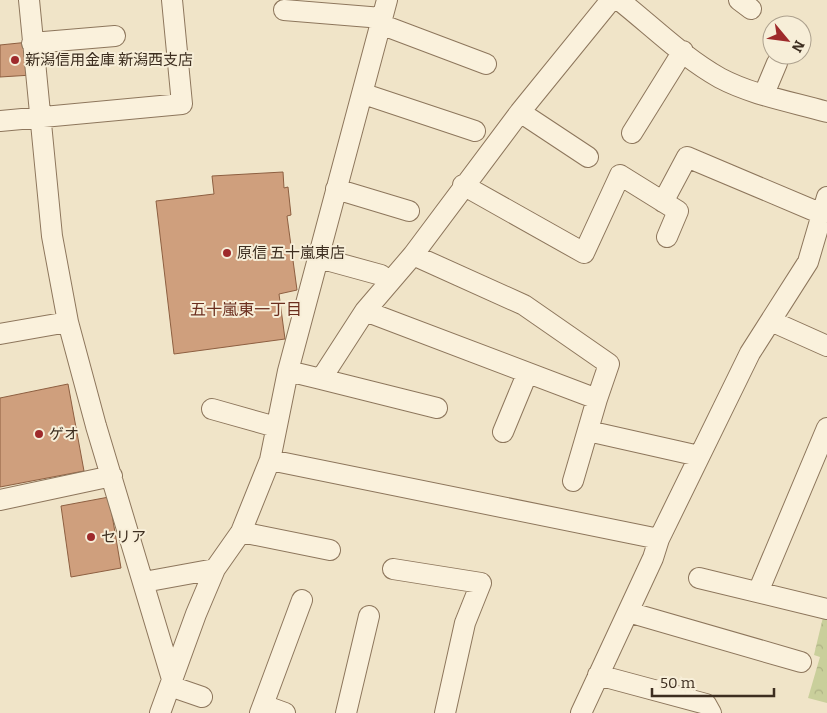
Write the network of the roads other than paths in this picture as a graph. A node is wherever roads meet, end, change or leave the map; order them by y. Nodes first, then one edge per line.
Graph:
1 (28, 0) edge
2 (172, 0) edge
3 (606, 2) edge
4 (284, 10) dead end
5 (383, 14) edge
6 (115, 36) dead end
7 (32, 43) junction
8 (683, 51) junction
9 (486, 64) dead end
10 (776, 65) edge
11 (364, 94) junction
12 (764, 94) junction
13 (520, 112) junction
14 (827, 112) edge
15 (40, 117) junction
16 (0, 121) edge
17 (475, 131) dead end
18 (632, 133) dead end
19 (588, 157) dead end
20 (463, 185) junction
21 (336, 189) junction
22 (663, 202) junction
23 (409, 211) dead end
24 (823, 220) edge
25 (667, 237) dead end
26 (412, 255) junction
27 (319, 258) junction
28 (381, 275) dead end
29 (365, 311) junction
30 (771, 321) junction
31 (68, 322) junction
32 (0, 334) edge
33 (827, 346) edge
34 (288, 371) junction
35 (527, 374) junction
36 (321, 379) junction
37 (596, 399) junction
38 (436, 408) dead end
39 (212, 409) dead end
40 (276, 427) junction
41 (827, 428) edge
42 (588, 431) junction
43 (503, 432) dead end
44 (699, 456) junction
45 (270, 460) junction
46 (112, 476) junction
47 (573, 481) dead end
48 (0, 500) edge
49 (241, 532) junction
50 (659, 539) junction
51 (330, 550) dead end
52 (215, 569) junction
53 (393, 569) dead end
54 (699, 578) dead end
55 (144, 582) junction
56 (758, 592) junction
57 (302, 600) dead end
58 (827, 609) edge
59 (628, 612) junction
60 (369, 616) dead end
61 (801, 662) dead end
62 (598, 675) junction
63 (171, 682) junction
64 (202, 697) dead end
65 (262, 709) edge
66 (160, 713) edge
67 (286, 713) edge
68 (346, 713) edge
69 (445, 713) edge
70 (582, 713) edge
71 (711, 713) edge

1 - 7 street
2 - 15 street
3 - 8 street
3 - 13 street
4 - 5 street
5 - 9 street
5 - 11 street
6 - 7 street
7 - 15 street
8 - 12 street
8 - 18 street
10 - 12 street
11 - 17 street
11 - 21 street
12 - 14 street
13 - 19 street
13 - 20 street
15 - 16 street
15 - 31 street
20 - 22 street
20 - 26 street
21 - 23 street
21 - 27 street
22 - 24 street
22 - 25 street
24 - 30 street
26 - 29 street
26 - 37 street
27 - 28 street
27 - 34 street
29 - 35 street
29 - 36 street
30 - 33 street
30 - 44 street
31 - 32 street
31 - 46 street
34 - 36 street
34 - 40 street
35 - 37 street
35 - 43 street
36 - 38 street
37 - 42 street
39 - 40 street
40 - 45 street
41 - 56 street
42 - 44 street
42 - 47 street
44 - 50 street
45 - 49 street
45 - 50 street
46 - 48 street
46 - 55 street
49 - 51 street
49 - 52 street
50 - 59 street
52 - 55 street
52 - 63 street
53 - 69 street
54 - 56 street
55 - 63 street
56 - 58 street
57 - 65 street
59 - 61 street
59 - 62 street
60 - 68 street
62 - 70 street
62 - 71 street
63 - 64 street
63 - 66 street
65 - 67 street

